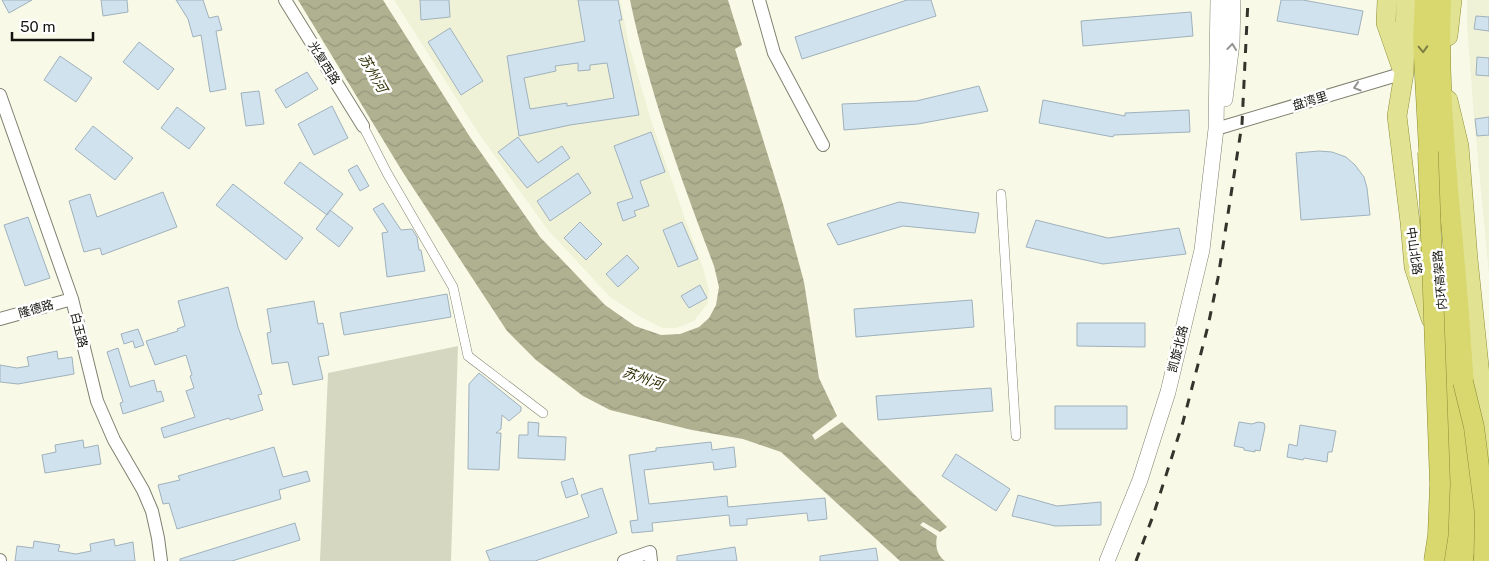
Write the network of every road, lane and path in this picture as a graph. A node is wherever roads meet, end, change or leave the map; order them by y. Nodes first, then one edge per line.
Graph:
1 (285, 0) edge
2 (760, 0) edge
3 (1208, 0) edge
4 (1218, 0) edge
5 (1233, 0) edge
6 (1387, 0) edge
7 (1406, 0) edge
8 (1425, 0) edge
9 (1441, 0) edge
10 (1452, 0) edge
11 (1219, 17) junction
12 (1404, 73) junction
13 (0, 95) edge
14 (1448, 100) junction
15 (362, 126) joint
16 (1216, 129) junction
17 (823, 145) dead end
18 (1428, 152) junction
19 (1001, 194) dead end
20 (72, 299) junction
21 (0, 320) edge
22 (1464, 382) junction
23 (543, 413) dead end
24 (1016, 436) dead end
25 (650, 556) edge
26 (161, 561) edge
27 (624, 561) edge
28 (1107, 561) edge
29 (1434, 561) edge
30 (1441, 561) edge
31 (1447, 561) edge
32 (1462, 561) edge
33 (1472, 561) edge
34 (1485, 561) edge

1 - 15 street, 光复西路
2 - 17 street
3 - 11 street
4 - 11 street, 凯旋北路
16 -> 5 street, 凯旋北路
6 - 12 main road
7 - 12 main road, 中山北路
8 -> 18 highway, 内环高架路
9 - 22 highway, 内环高架路
10 - 14 main road
11 - 16 street, 凯旋北路
12 -> 16 street, 盘湾里
12 - 30 main road, 中山北路
13 - 20 street, 白玉路
14 - 33 main road
14 - 34 main road
15 - 23 street
16 - 28 street, 凯旋北路
18 - 29 highway, bridge
18 - 31 highway, 内环高架路, bridge
19 - 24 street
20 - 21 street, 隆德路
20 - 26 street, 白玉路
22 - 32 highway, 内环高架路, bridge
22 - 34 highway, bridge
25 - 27 street

